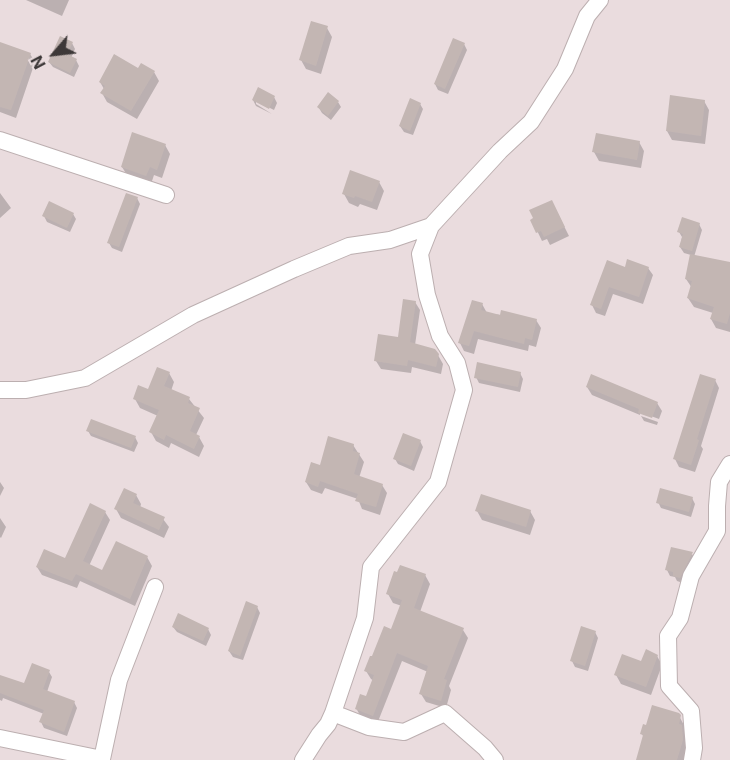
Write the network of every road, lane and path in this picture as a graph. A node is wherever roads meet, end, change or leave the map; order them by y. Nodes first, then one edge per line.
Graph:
1 (600, 0) edge
2 (0, 140) edge
3 (166, 195) dead end
4 (431, 226) junction
5 (0, 390) edge
6 (730, 464) edge
7 (724, 530) edge
8 (155, 587) dead end
9 (333, 713) junction
10 (0, 738) edge
11 (303, 760) edge
12 (495, 760) edge
13 (692, 760) edge

1 - 4 street
2 - 3 street
4 - 5 street
4 - 9 street
6 - 7 street
7 - 13 street
8 - 10 street
9 - 11 street
9 - 12 street

